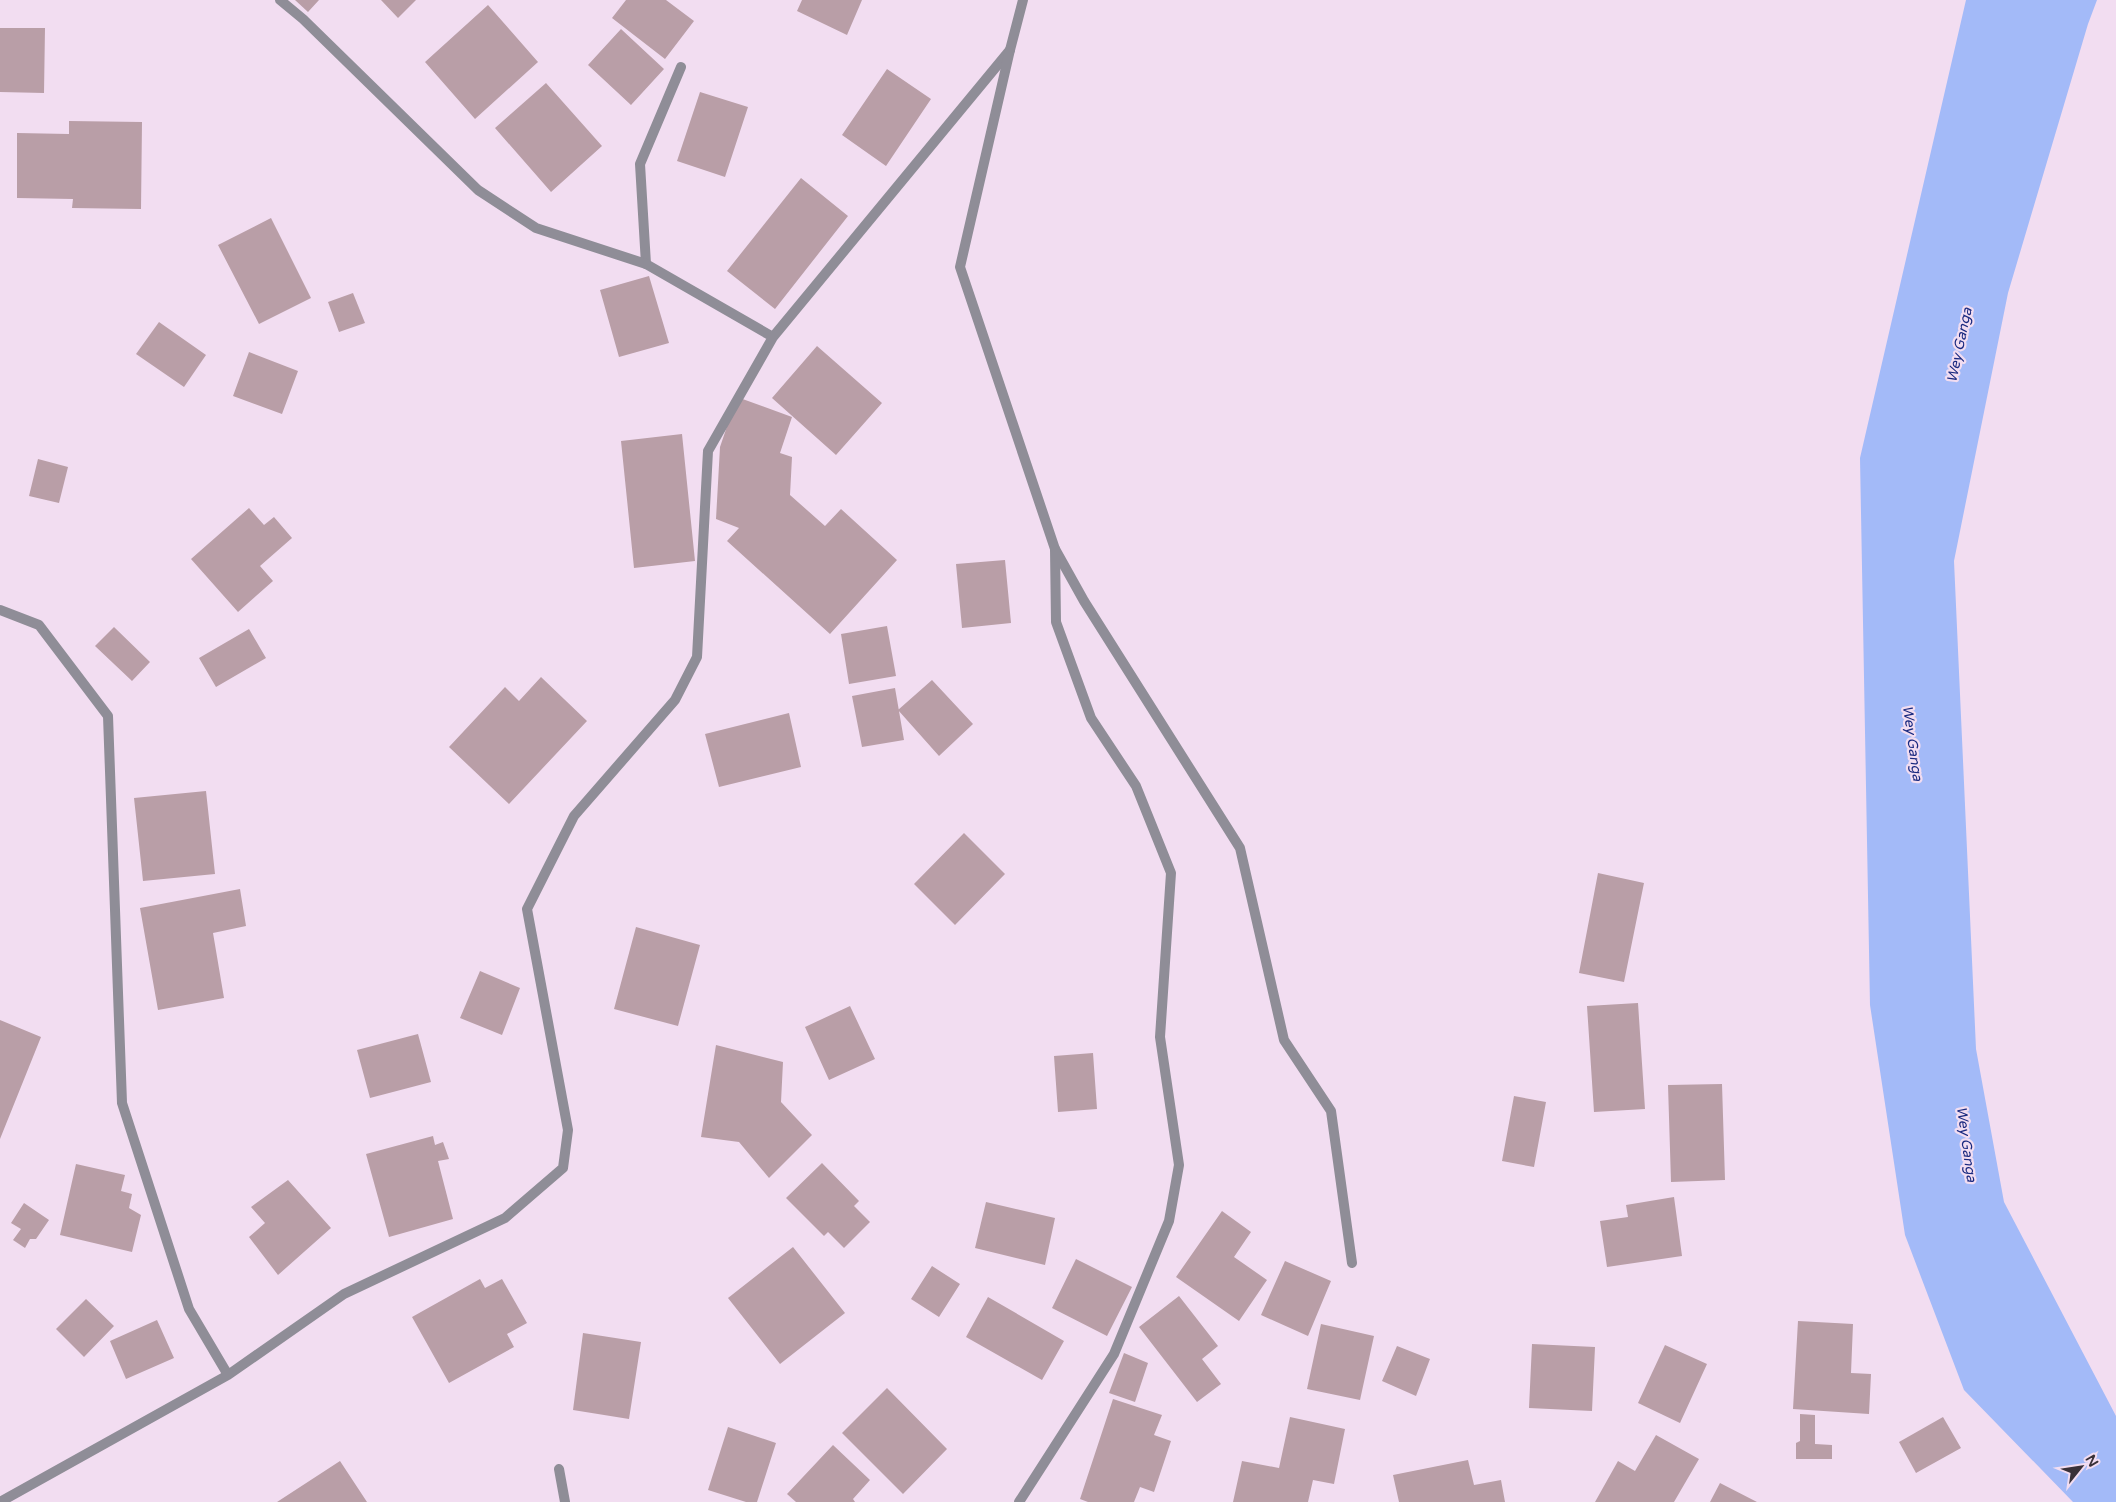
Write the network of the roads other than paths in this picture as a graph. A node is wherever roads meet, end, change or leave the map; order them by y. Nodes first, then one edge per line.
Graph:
1 (280, 0) edge
2 (1023, 0) edge
3 (1010, 50) junction
4 (681, 67) dead end
5 (646, 264) junction
6 (773, 337) junction
7 (1055, 550) junction
8 (0, 610) edge
9 (1352, 1263) dead end
10 (228, 1375) junction
11 (560, 1469) dead end
12 (0, 1502) edge
13 (565, 1502) edge
14 (1019, 1502) edge

1 - 5 street
2 - 3 street
3 - 6 street
3 - 7 street
4 - 5 street
5 - 6 street
6 - 10 street
7 - 9 street
7 - 14 street
8 - 10 street
10 - 12 street
11 - 13 street

